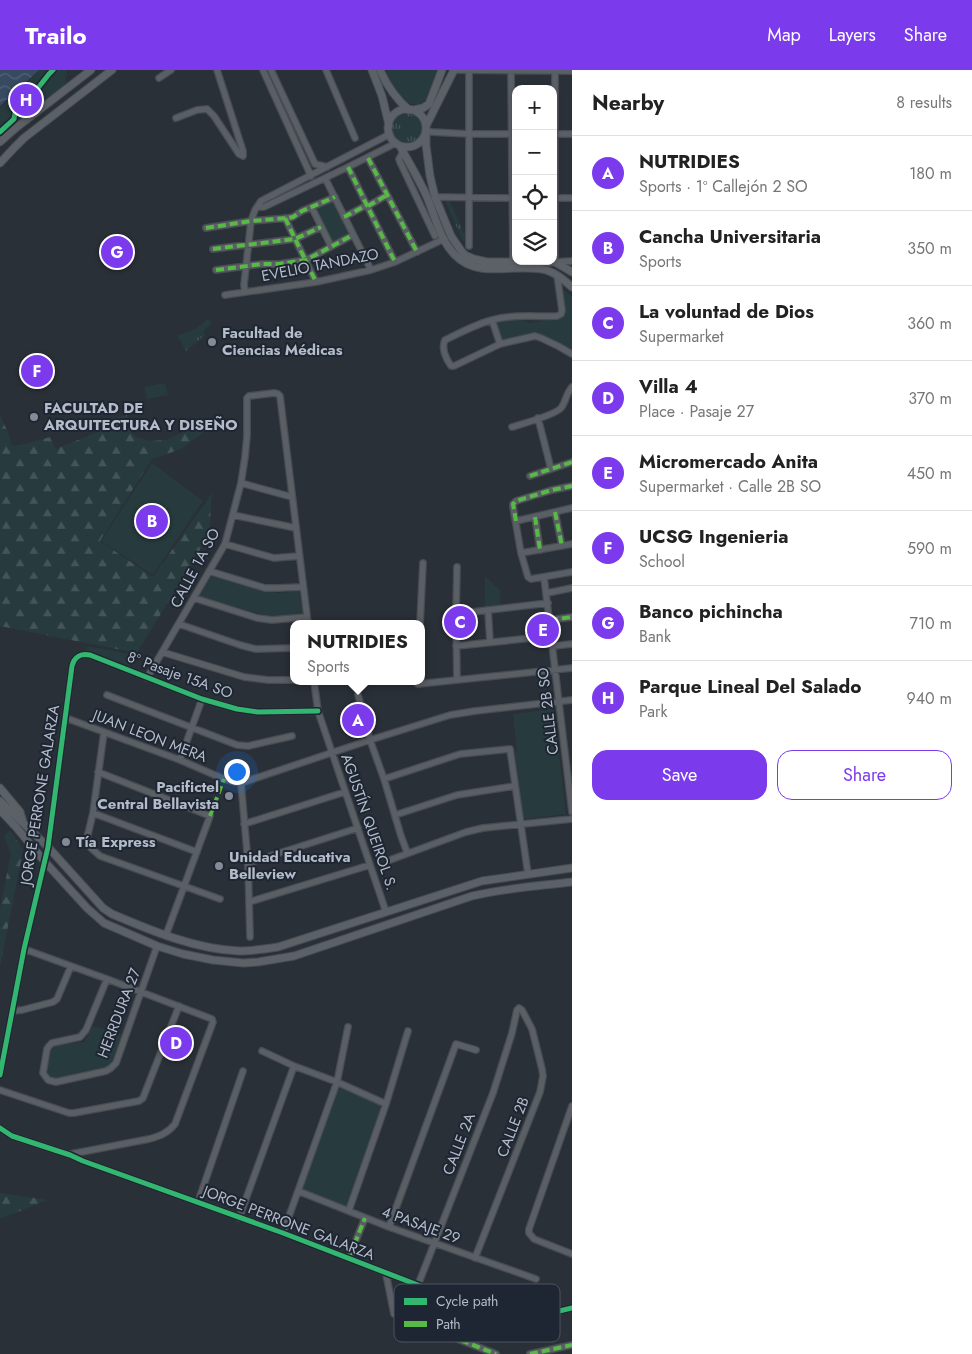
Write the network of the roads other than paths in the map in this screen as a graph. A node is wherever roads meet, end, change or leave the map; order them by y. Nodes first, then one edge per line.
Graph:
1 (91, 70) edge
2 (112, 70) edge
3 (171, 70) edge
4 (217, 70) edge
5 (263, 70) edge
6 (272, 70) edge
7 (326, 70) edge
8 (380, 70) edge
9 (442, 70) edge
10 (454, 70) edge
11 (469, 70) edge
12 (511, 70) edge
13 (555, 70) edge
14 (572, 71) edge
15 (372, 72) edge
16 (159, 78) dead end
17 (411, 110) junction
18 (176, 118) dead end
19 (389, 125) junction
20 (426, 130) junction
21 (514, 130) edge
22 (554, 130) edge
23 (390, 134) junction
24 (469, 134) junction
25 (512, 134) edge
26 (557, 134) edge
27 (572, 134) edge
28 (355, 138) dead end
29 (0, 142) edge
30 (400, 147) junction
31 (368, 158) junction
32 (0, 164) edge
33 (327, 167) junction
34 (348, 168) junction
35 (311, 176) junction
36 (325, 178) junction
37 (419, 182) junction
38 (411, 186) junction
39 (387, 195) junction
40 (334, 197) junction
41 (435, 197) junction
42 (470, 197) junction
43 (512, 198) edge
44 (557, 198) edge
45 (572, 198) edge
46 (368, 205) junction
47 (258, 207) junction
48 (312, 208) junction
49 (344, 217) junction
50 (285, 218) junction
51 (251, 221) junction
52 (321, 227) junction
53 (206, 228) dead end
54 (353, 235) junction
55 (435, 236) dead end
56 (295, 239) junction
57 (444, 239) junction
58 (248, 245) junction
59 (331, 246) junction
60 (469, 246) dead end
61 (214, 249) dead end
62 (416, 252) junction
63 (306, 260) junction
64 (572, 261) edge
65 (395, 262) junction
66 (512, 262) edge
67 (557, 262) edge
68 (557, 263) edge
69 (245, 266) junction
70 (216, 270) dead end
71 (371, 270) junction
72 (570, 270) edge
73 (557, 275) junction
74 (316, 282) junction
75 (572, 286) edge
76 (245, 292) junction
77 (225, 295) dead end
78 (492, 320) junction
79 (500, 344) junction
80 (572, 354) edge
81 (572, 387) edge
82 (538, 418) junction
83 (512, 427) dead end
84 (572, 462) edge
85 (551, 469) junction
86 (530, 476) dead end
87 (241, 483) junction
88 (572, 486) edge
89 (292, 497) junction
90 (572, 508) edge
91 (555, 512) junction
92 (233, 515) junction
93 (535, 517) junction
94 (516, 522) junction
95 (296, 528) junction
96 (225, 544) junction
97 (572, 544) edge
98 (562, 546) junction
99 (540, 550) junction
100 (521, 553) junction
101 (299, 556) junction
102 (423, 563) dead end
103 (458, 568) dead end
104 (209, 571) junction
105 (572, 572) edge
106 (544, 577) junction
107 (302, 587) junction
108 (572, 588) edge
109 (547, 593) junction
110 (194, 598) junction
111 (548, 603) junction
112 (488, 610) junction
113 (456, 614) junction
114 (572, 617) edge
115 (307, 620) edge
116 (420, 620) edge
117 (550, 620) junction
118 (179, 624) junction
119 (552, 636) junction
120 (490, 642) junction
121 (572, 644) edge
122 (456, 646) junction
123 (553, 646) junction
124 (290, 648) edge
125 (162, 652) junction
126 (72, 666) joint
127 (572, 668) edge
128 (556, 669) junction
129 (147, 678) junction
130 (290, 680) edge
131 (457, 680) junction
132 (425, 683) edge
133 (315, 685) edge
134 (106, 695) dead end
135 (358, 695) dead end
136 (202, 699) junction
137 (572, 700) edge
138 (559, 702) junction
139 (318, 711) junction
140 (66, 718) junction
141 (190, 728) junction
142 (104, 732) junction
143 (292, 736) dead end
144 (370, 740) junction
145 (572, 741) edge
146 (564, 742) junction
147 (332, 753) junction
148 (180, 760) junction
149 (98, 772) junction
150 (384, 779) junction
151 (570, 780) edge
152 (241, 783) junction
153 (515, 786) junction
154 (0, 788) edge
155 (346, 792) junction
156 (0, 801) edge
157 (0, 810) edge
158 (572, 812) edge
159 (93, 813) junction
160 (394, 815) junction
161 (572, 819) edge
162 (24, 824) junction
163 (244, 824) junction
164 (521, 824) junction
165 (358, 828) junction
166 (48, 847) junction
167 (197, 852) junction
168 (407, 852) junction
169 (390, 860) dead end
170 (45, 862) junction
171 (248, 863) junction
172 (370, 865) junction
173 (572, 868) edge
174 (528, 874) junction
175 (572, 882) edge
176 (184, 887) junction
177 (445, 892) junction
178 (220, 899) dead end
179 (249, 902) junction
180 (450, 903) junction
181 (386, 912) junction
182 (166, 935) junction
183 (250, 937) dead end
184 (157, 946) junction
185 (24, 949) junction
186 (71, 966) junction
187 (107, 979) junction
188 (141, 992) junction
189 (179, 1006) junction
190 (517, 1010) joint
191 (12, 1011) junction
192 (348, 1026) dead end
193 (408, 1031) dead end
194 (476, 1050) dead end
195 (262, 1051) dead end
196 (294, 1066) junction
197 (243, 1071) dead end
198 (0, 1075) edge
199 (337, 1082) junction
200 (0, 1090) edge
201 (386, 1104) junction
202 (572, 1106) edge
203 (0, 1128) edge
204 (70, 1154) junction
205 (298, 1191) junction
206 (198, 1202) junction
207 (348, 1210) junction
208 (239, 1218) junction
209 (365, 1218) junction
210 (389, 1227) junction
211 (283, 1233) junction
212 (435, 1243) junction
213 (572, 1254) edge
214 (350, 1255) dead end
215 (475, 1258) junction
216 (386, 1274) junction
217 (536, 1279) dead end
218 (415, 1284) edge
219 (418, 1284) edge
220 (394, 1314) edge
221 (465, 1342) edge
222 (572, 1345) edge
223 (496, 1354) edge
224 (530, 1354) edge

1 - 29 main road
2 - 32 main road
3 - 16 street
4 - 18 street
5 - 35 street
6 - 33 street
7 - 28 street
8 - 17 main road
9 - 17 main road
10 - 11 street
10 - 20 main road
11 - 12 street
11 - 24 street
12 - 13 street
12 - 21 street
13 - 14 street
13 - 22 street
15 - 19 main road
17 - 19 main road
17 - 20 main road
19 - 23 main road
20 - 24 street
20 - 30 main road
20 - 41 main road
23 - 30 main road
23 - 33 street
24 - 25 street
24 - 42 street
26 - 27 street
30 - 31 street
30 - 37 main road
30 - 38 street
31 - 34 street
31 - 39 street
33 - 35 street
34 - 36 street
34 - 46 street
35 - 47 street
36 - 40 street
36 - 47 street
37 - 38 street
37 - 57 main road
38 - 55 street
39 - 46 street
39 - 62 street
40 - 48 street
40 - 49 street
41 - 42 street
41 - 66 main road
42 - 43 street
42 - 60 street
44 - 45 street
46 - 49 street
46 - 65 street
47 - 51 street
48 - 50 street
48 - 52 street
49 - 54 street
50 - 51 street
50 - 56 street
51 - 53 street
51 - 58 street
52 - 56 street
52 - 59 street
54 - 59 street
54 - 71 street
56 - 58 street
56 - 63 street
57 - 62 street, EVELIO TANDAZO
57 - 73 main road
58 - 61 street
58 - 69 street
59 - 63 street
62 - 65 street, EVELIO TANDAZO
63 - 69 street
63 - 74 street
64 - 67 street
65 - 71 street, EVELIO TANDAZO
68 - 72 main road
69 - 70 street
69 - 76 street
71 - 74 street, EVELIO TANDAZO
73 - 75 main road
73 - 78 street
74 - 76 street, EVELIO TANDAZO
76 - 77 street, EVELIO TANDAZO
78 - 79 street
78 - 79 street
79 - 80 street
81 - 82 street
82 - 83 street
82 - 85 street
84 - 85 street
85 - 86 street
87 - 89 street
87 - 89 street, CALLE 1A SO
87 - 92 street, CALLE 1A SO
88 - 94 street
89 - 95 street
90 - 91 street
91 - 93 street
91 - 98 street
92 - 95 street
92 - 96 street, CALLE 1A SO
93 - 94 street
93 - 99 street
94 - 100 street
95 - 101 street
96 - 101 street
96 - 104 street, CALLE 1A SO
97 - 98 street
98 - 99 street
99 - 100 street
100 - 106 street
101 - 107 street
102 - 116 street
103 - 113 street
104 - 107 street
104 - 110 street, CALLE 1A SO
105 - 106 street
106 - 109 street, CALLE 2B SO
107 - 115 street
108 - 109 street
109 - 111 street, CALLE 2B SO
110 - 115 street
110 - 118 street, CALLE 1A SO
111 - 112 street
111 - 117 street, CALLE 2B SO
112 - 113 street
112 - 120 street
113 - 122 street
114 - 117 street
117 - 119 street, CALLE 2B SO
118 - 124 street
118 - 125 street, CALLE 1A SO
119 - 120 street
119 - 123 street, CALLE 2B SO
120 - 122 street
121 - 123 street
122 - 131 street
123 - 128 street, CALLE 2B SO
125 - 129 street, CALLE 1A SO
125 - 130 street
126 - 129 street, 8º Pasaje 15A SO
126 - 140 street, JORGE PERRONE GALARZA
127 - 128 street
128 - 131 street
128 - 138 street, CALLE 2B SO
129 - 136 street, 8º Pasaje 15A SO
131 - 132 street
133 - 139 street, AGUSTÍN QUEIROL S.
134 - 141 street
135 - 144 street
136 - 139 street, 8º Pasaje 15A SO
136 - 141 street
137 - 138 street
138 - 144 street
138 - 146 street, CALLE 2B SO
139 - 147 street, AGUSTÍN QUEIROL S.
140 - 142 street, JUAN LEON MERA
140 - 166 street, JORGE PERRONE GALARZA
141 - 143 street
141 - 148 street
142 - 148 street, JUAN LEON MERA
142 - 149 street
144 - 147 street
144 - 150 street
145 - 146 street
146 - 151 street, CALLE 2B SO
147 - 152 street
147 - 155 street, AGUSTÍN QUEIROL S.
148 - 152 street, JUAN LEON MERA
149 - 159 street
149 - 167 street
150 - 153 street
150 - 160 street
151 - 158 street, CALLE 2B SO
152 - 163 street
153 - 160 street
153 - 164 street
154 - 162 main road
155 - 163 street
155 - 165 street, AGUSTÍN QUEIROL S.
156 - 162 main road
157 - 170 main road
159 - 167 street
159 - 176 street
160 - 168 street
161 - 164 street
162 - 166 main road
163 - 171 street
164 - 168 street
164 - 174 street
165 - 171 street
165 - 172 street, AGUSTÍN QUEIROL S.
166 - 170 street, JORGE PERRONE GALARZA
166 - 182 main road
167 - 176 street
168 - 169 street
170 - 184 main road
170 - 185 street, JORGE PERRONE GALARZA
171 - 179 street
172 - 179 street
172 - 181 street, AGUSTÍN QUEIROL S.
173 - 174 main road
174 - 177 main road
175 - 180 main road
176 - 178 street
176 - 182 street
177 - 180 main road
177 - 181 main road
179 - 183 street
180 - 184 main road
181 - 182 main road
184 - 188 street, HERRDURA 27
185 - 186 street
185 - 191 street, JORGE PERRONE GALARZA
186 - 187 street
186 - 191 street
187 - 188 street
187 - 188 street, HERRDURA 27
188 - 189 street
189 - 200 street
189 - 204 street
190 - 212 street, CALLE 2A
190 - 215 street, CALLE 2B
191 - 198 street, JORGE PERRONE GALARZA
192 - 199 street
193 - 201 street
194 - 210 street
195 - 196 street
196 - 199 street
196 - 208 street
197 - 206 street
199 - 201 street
199 - 205 street
201 - 207 street
202 - 213 street
203 - 204 street, JORGE PERRONE GALARZA
204 - 206 street, JORGE PERRONE GALARZA
205 - 207 street, 4 PASAJE 29
205 - 211 street
206 - 208 street, JORGE PERRONE GALARZA
207 - 209 street, 4 PASAJE 29
208 - 211 street, JORGE PERRONE GALARZA
209 - 210 street, 4 PASAJE 29
209 - 214 street
210 - 212 street, 4 PASAJE 29
211 - 216 street, JORGE PERRONE GALARZA
212 - 215 street, 4 PASAJE 29
212 - 219 street, CALLE 2A
215 - 217 street, 4 PASAJE 29
216 - 218 street, JORGE PERRONE GALARZA
216 - 220 street
221 - 223 street
222 - 224 street

